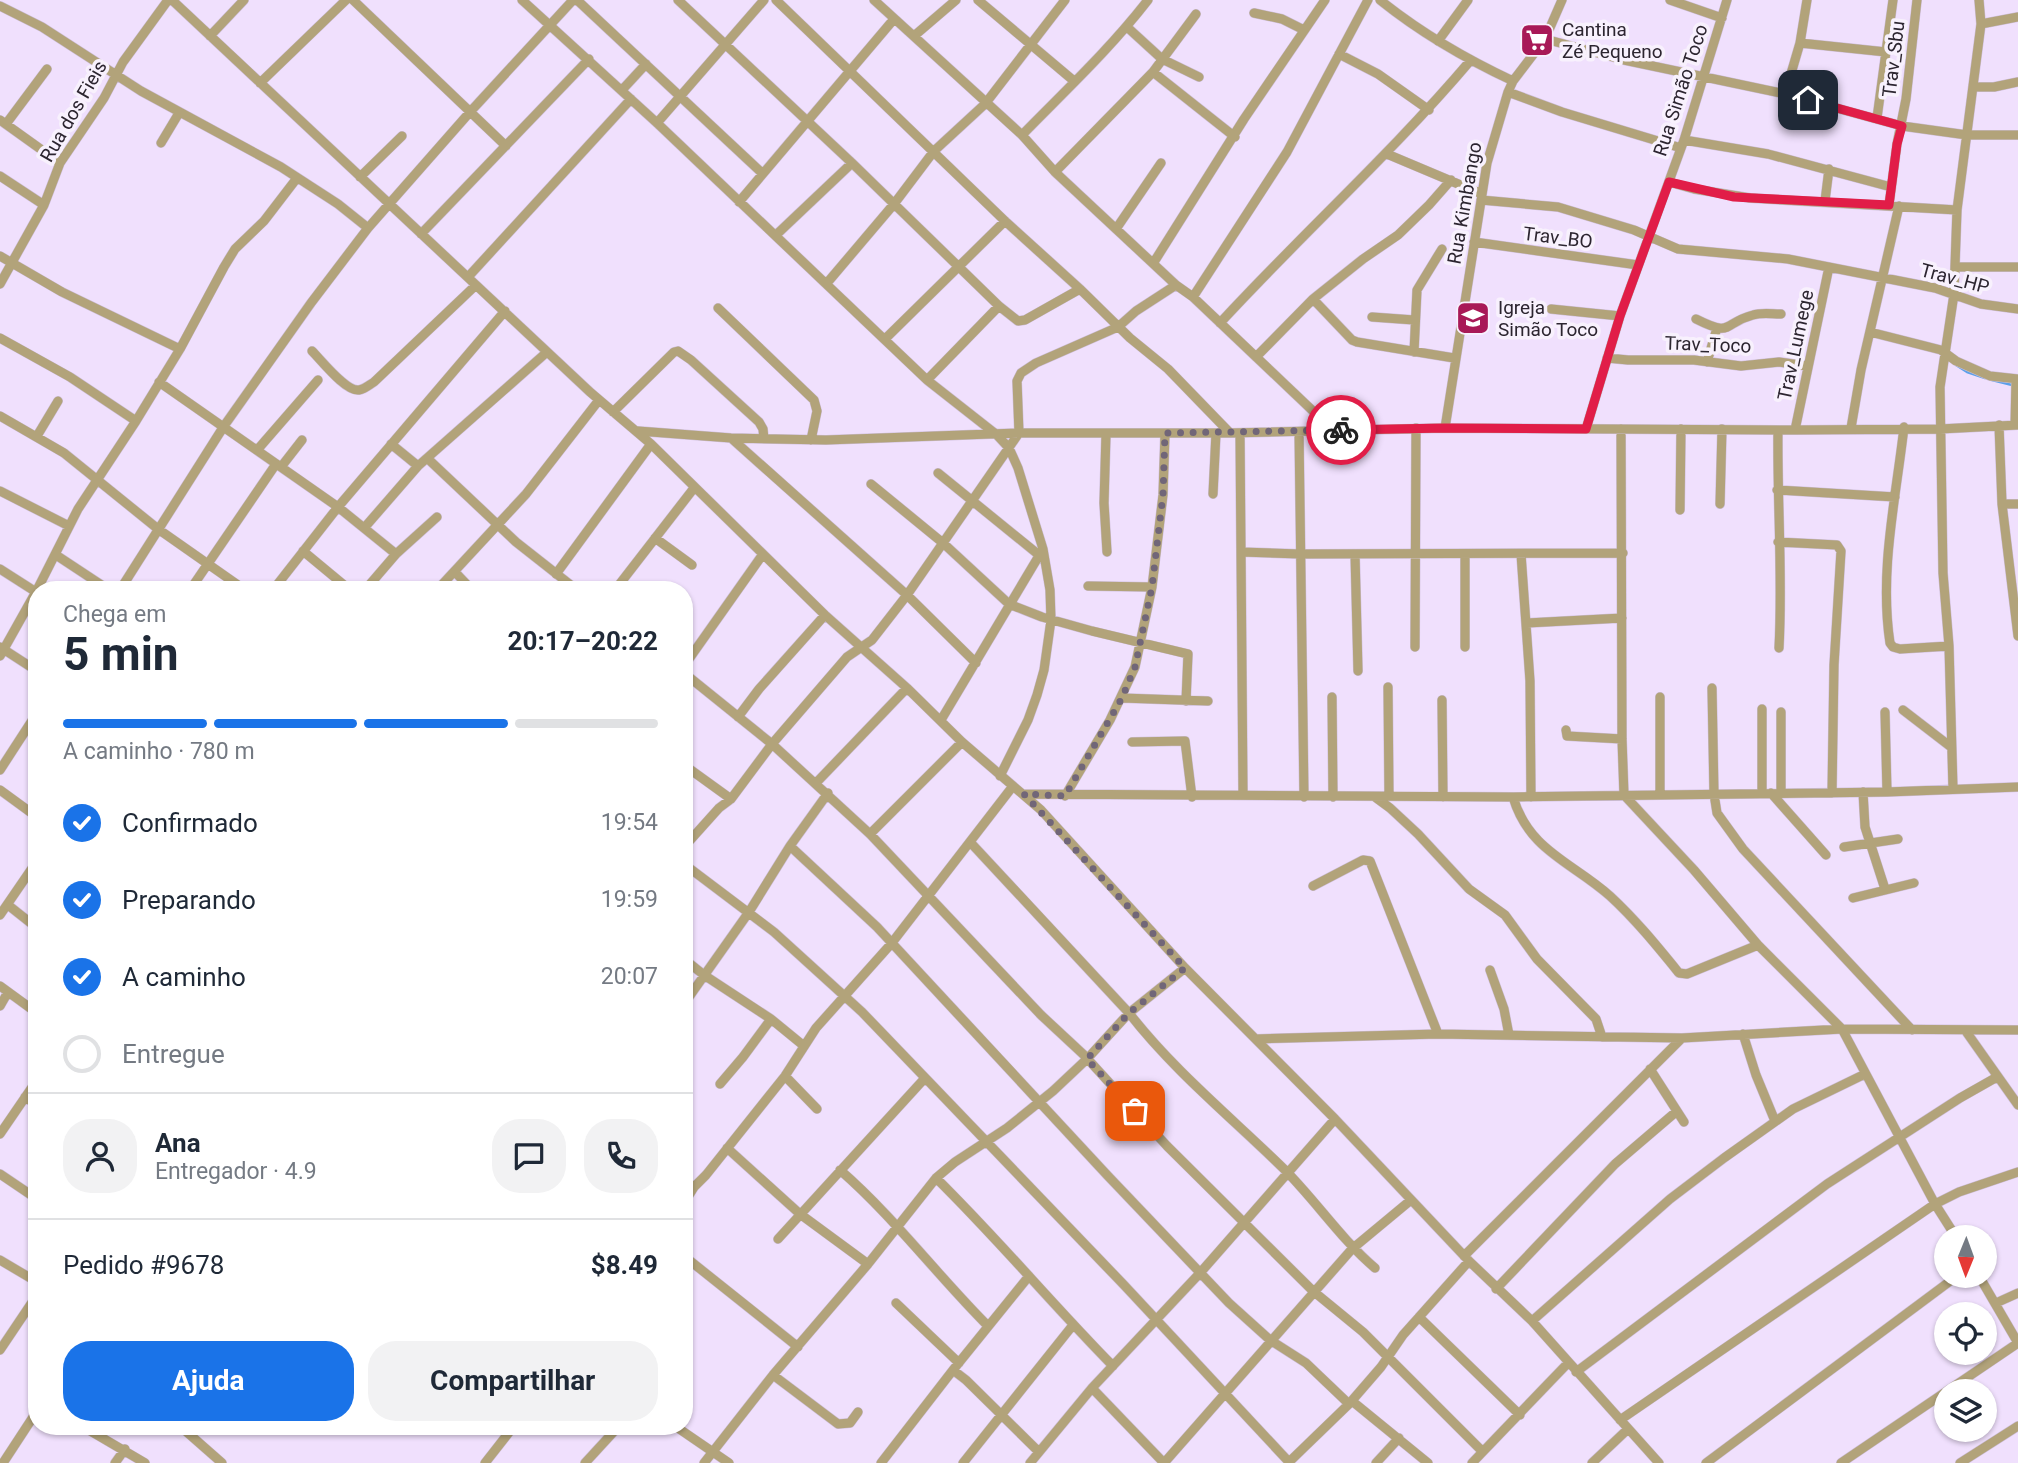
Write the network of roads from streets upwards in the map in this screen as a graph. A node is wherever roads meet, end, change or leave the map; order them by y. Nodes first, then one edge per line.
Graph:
1 (170, 0) edge
2 (244, 0) edge
3 (346, 0) edge
4 (353, 0) edge
5 (522, 0) edge
6 (575, 0) edge
7 (678, 0) edge
8 (764, 0) edge
9 (776, 0) edge
10 (874, 0) edge
11 (956, 0) edge
12 (978, 0) edge
13 (1065, 0) edge
14 (1148, 0) edge
15 (1325, 0) edge
16 (1368, 0) edge
17 (1380, 0) edge
18 (1468, 0) edge
19 (1562, 0) edge
20 (1670, 0) edge
21 (1727, 0) edge
22 (1807, 0) edge
23 (1893, 0) edge
24 (1917, 0) edge
25 (1979, 0) edge
26 (0, 6) edge
27 (1254, 13) dead end
28 (1195, 14) dead end
29 (1722, 18) junction
30 (2018, 18) edge
31 (894, 19) junction
32 (1981, 24) junction
33 (549, 26) junction
34 (1127, 27) junction
35 (1304, 30) junction
36 (210, 36) junction
37 (914, 36) junction
38 (1545, 39) junction
39 (1438, 41) junction
40 (1800, 43) junction
41 (726, 44) junction
42 (1031, 45) junction
43 (1886, 52) junction
44 (1339, 54) junction
45 (589, 59) junction
46 (1162, 59) junction
47 (1470, 61) junction
48 (646, 64) junction
49 (47, 69) dead end
50 (1153, 72) junction
51 (850, 73) junction
52 (114, 75) junction
53 (1199, 76) dead end
54 (1705, 77) junction
55 (1074, 81) junction
56 (1513, 81) junction
57 (2018, 82) edge
58 (260, 83) junction
59 (1973, 87) junction
60 (622, 90) junction
61 (1508, 92) junction
62 (1785, 94) junction
63 (681, 97) junction
64 (631, 99) junction
65 (985, 104) junction
66 (1429, 110) junction
67 (470, 112) junction
68 (179, 113) junction
69 (1877, 118) junction
70 (807, 121) junction
71 (3, 122) edge
72 (657, 123) junction
73 (1902, 126) junction
74 (1022, 135) junction
75 (1967, 135) junction
76 (2018, 135) edge
77 (402, 136) dead end
78 (1235, 137) junction
79 (161, 143) dead end
80 (1683, 144) junction
81 (506, 146) junction
82 (934, 152) junction
83 (1387, 154) junction
84 (60, 163) junction
85 (852, 163) junction
86 (1161, 163) dead end
87 (1829, 169) junction
88 (1055, 172) junction
89 (762, 173) junction
90 (0, 176) edge
91 (360, 177) junction
92 (297, 178) junction
93 (1451, 180) junction
94 (1669, 182) junction
95 (1891, 187) junction
96 (1482, 197) junction
97 (1825, 201) junction
98 (739, 202) junction
99 (894, 204) junction
100 (44, 205) junction
101 (389, 205) junction
102 (1894, 205) junction
103 (1957, 210) junction
104 (1005, 221) junction
105 (368, 228) junction
106 (1116, 229) junction
107 (421, 234) junction
108 (776, 235) junction
109 (1647, 236) junction
110 (1474, 242) junction
111 (1442, 249) dead end
112 (0, 256) edge
113 (1154, 262) junction
114 (12, 263) junction
115 (958, 264) junction
116 (1638, 265) junction
117 (1829, 267) junction
118 (1956, 267) junction
119 (2018, 267) edge
120 (468, 277) junction
121 (1883, 279) junction
122 (827, 283) junction
123 (0, 284) edge
124 (476, 285) junction
125 (1176, 285) junction
126 (1080, 289) junction
127 (1954, 294) junction
128 (1193, 297) junction
129 (1313, 299) junction
130 (999, 306) junction
131 (718, 307) dead end
132 (1551, 309) dead end
133 (2018, 309) edge
134 (505, 311) junction
135 (1781, 314) dead end
136 (1620, 316) junction
137 (1371, 317) dead end
138 (1696, 319) dead end
139 (1415, 320) junction
140 (1220, 323) junction
141 (1118, 327) junction
142 (1717, 328) junction
143 (1870, 332) junction
144 (0, 338) edge
145 (885, 339) junction
146 (180, 349) junction
147 (312, 351) dead end
148 (547, 352) junction
149 (1414, 352) junction
150 (1944, 352) junction
151 (1256, 357) junction
152 (1454, 358) junction
153 (1607, 358) junction
154 (1707, 362) junction
155 (1807, 366) junction
156 (2017, 379) edge
157 (318, 380) dead end
158 (927, 380) junction
159 (159, 383) junction
160 (599, 400) junction
161 (58, 401) dead end
162 (613, 412) junction
163 (0, 416) edge
164 (136, 421) junction
165 (1999, 425) junction
166 (2016, 425) edge
167 (224, 426) junction
168 (1904, 427) junction
169 (1416, 428) junction
170 (1445, 428) junction
171 (1851, 428) junction
172 (1586, 429) junction
173 (1621, 429) junction
174 (1681, 429) junction
175 (1722, 429) junction
176 (1777, 429) junction
177 (1940, 429) junction
178 (1333, 430) junction
179 (1795, 430) junction
180 (637, 431) junction
181 (1299, 432) junction
182 (1020, 433) junction
183 (1165, 433) junction
184 (1216, 433) junction
185 (1230, 433) junction
186 (1240, 433) junction
187 (1107, 434) junction
188 (996, 435) junction
189 (37, 436) junction
190 (731, 438) junction
191 (764, 439) junction
192 (302, 440) dead end
193 (811, 440) junction
194 (391, 444) junction
195 (651, 444) junction
196 (1009, 448) junction
197 (258, 449) junction
198 (427, 458) junction
199 (279, 466) junction
200 (418, 466) junction
201 (938, 473) dead end
202 (97, 480) junction
203 (871, 484) dead end
204 (694, 488) junction
205 (1777, 490) junction
206 (0, 491) edge
207 (1213, 494) dead end
208 (1895, 497) junction
209 (972, 500) junction
210 (1720, 504) dead end
211 (2001, 504) junction
212 (2018, 505) edge
213 (338, 507) junction
214 (1680, 510) dead end
215 (437, 517) dead end
216 (69, 526) junction
217 (497, 526) junction
218 (365, 527) junction
219 (158, 528) junction
220 (655, 538) junction
221 (1778, 542) junction
222 (943, 543) junction
223 (303, 551) junction
224 (1041, 552) junction
225 (1107, 552) dead end
226 (1241, 552) junction
227 (1623, 553) junction
228 (396, 554) junction
229 (763, 554) junction
230 (1300, 554) junction
231 (1355, 554) junction
232 (1415, 554) junction
233 (1465, 554) junction
234 (1521, 554) junction
235 (56, 555) junction
236 (208, 562) junction
237 (692, 565) dead end
238 (0, 569) edge
239 (455, 572) junction
240 (556, 574) junction
241 (2014, 574) edge
242 (42, 581) edge
243 (95, 581) edge
244 (126, 581) edge
245 (196, 581) edge
246 (233, 581) edge
247 (280, 581) edge
248 (339, 581) edge
249 (373, 581) edge
250 (446, 581) edge
251 (464, 581) edge
252 (565, 581) edge
253 (622, 581) edge
254 (28, 586) edge
255 (1088, 586) dead end
256 (1152, 587) junction
257 (907, 595) junction
258 (1009, 604) junction
259 (28, 606) edge
260 (825, 615) junction
261 (1622, 618) junction
262 (1051, 620) junction
263 (1527, 623) junction
264 (2018, 636) edge
265 (1141, 644) junction
266 (861, 646) junction
267 (1949, 646) junction
268 (1415, 647) dead end
269 (1465, 648) dead end
270 (1779, 648) dead end
271 (1, 651) edge
272 (693, 653) edge
273 (976, 663) junction
274 (28, 666) edge
275 (1358, 671) dead end
276 (693, 680) edge
277 (1388, 687) dead end
278 (907, 688) junction
279 (1712, 688) dead end
280 (1332, 697) dead end
281 (1660, 697) dead end
282 (1122, 698) junction
283 (1442, 700) dead end
284 (1186, 701) junction
285 (1208, 701) dead end
286 (1762, 709) dead end
287 (1903, 710) dead end
288 (1781, 712) dead end
289 (1885, 712) dead end
290 (738, 716) junction
291 (940, 720) junction
292 (28, 727) edge
293 (1566, 730) dead end
294 (1622, 739) junction
295 (962, 742) junction
296 (1132, 743) dead end
297 (772, 744) junction
298 (1951, 747) junction
299 (0, 771) edge
300 (693, 772) edge
301 (1000, 776) junction
302 (816, 783) junction
303 (1013, 786) junction
304 (2018, 788) edge
305 (1953, 789) junction
306 (0, 790) edge
307 (1863, 792) junction
308 (1887, 792) junction
309 (828, 793) junction
310 (1771, 793) junction
311 (1832, 793) junction
312 (1024, 794) junction
313 (1244, 794) junction
314 (1660, 794) junction
315 (1714, 794) junction
316 (1624, 795) junction
317 (1065, 796) junction
318 (1389, 796) junction
319 (1192, 797) junction
320 (1304, 797) junction
321 (1333, 797) junction
322 (1373, 797) junction
323 (1443, 797) junction
324 (1513, 797) junction
325 (1531, 797) junction
326 (731, 799) junction
327 (28, 809) edge
328 (870, 834) junction
329 (693, 837) edge
330 (1898, 839) dead end
331 (970, 842) junction
332 (1870, 843) junction
333 (790, 846) junction
334 (1844, 846) dead end
335 (1826, 855) dead end
336 (693, 871) edge
337 (28, 875) edge
338 (1914, 883) dead end
339 (1313, 886) dead end
340 (1885, 889) junction
341 (928, 894) junction
342 (1853, 898) dead end
343 (8, 905) junction
344 (749, 912) junction
345 (0, 915) edge
346 (28, 921) edge
347 (891, 944) junction
348 (1758, 945) junction
349 (693, 966) edge
350 (1185, 968) junction
351 (1490, 970) dead end
352 (704, 975) junction
353 (4, 989) edge
354 (693, 991) edge
355 (844, 997) junction
356 (0, 1006) edge
357 (28, 1006) edge
358 (1129, 1013) junction
359 (771, 1019) junction
360 (1842, 1029) junction
361 (1912, 1030) junction
362 (1965, 1030) junction
363 (2018, 1030) edge
364 (1438, 1034) junction
365 (1743, 1034) junction
366 (1509, 1035) junction
367 (1602, 1037) junction
368 (1682, 1038) junction
369 (1256, 1039) junction
370 (804, 1046) junction
371 (1087, 1059) junction
372 (1650, 1069) junction
373 (1865, 1074) junction
374 (785, 1076) junction
375 (1997, 1077) junction
376 (926, 1079) junction
377 (720, 1084) dead end
378 (28, 1093) edge
379 (25, 1097) junction
380 (28, 1099) edge
381 (1039, 1103) junction
382 (2018, 1105) edge
383 (817, 1109) dead end
384 (1676, 1111) junction
385 (1335, 1119) junction
386 (1775, 1121) junction
387 (1684, 1122) dead end
388 (0, 1134) edge
389 (1900, 1136) junction
390 (986, 1143) junction
391 (727, 1148) junction
392 (840, 1170) junction
393 (1287, 1172) junction
394 (2018, 1172) edge
395 (0, 1174) edge
396 (936, 1178) junction
397 (694, 1187) edge
398 (28, 1193) edge
399 (1411, 1200) junction
400 (1935, 1203) junction
401 (800, 1214) junction
402 (1243, 1221) junction
403 (1948, 1225) edge
404 (897, 1227) junction
405 (778, 1239) dead end
406 (1352, 1249) junction
407 (1466, 1259) junction
408 (0, 1260) edge
409 (693, 1263) edge
410 (867, 1264) junction
411 (1375, 1268) dead end
412 (1200, 1273) junction
413 (1029, 1276) junction
414 (28, 1277) edge
415 (1941, 1288) edge
416 (1496, 1289) junction
417 (1313, 1291) junction
418 (2018, 1293) edge
419 (896, 1303) dead end
420 (1997, 1303) edge
421 (1997, 1305) edge
422 (28, 1308) edge
423 (1419, 1317) junction
424 (1156, 1321) junction
425 (1532, 1321) junction
426 (1073, 1325) junction
427 (988, 1326) junction
428 (1270, 1340) junction
429 (2018, 1343) edge
430 (798, 1347) junction
431 (0, 1350) edge
432 (1387, 1357) junction
433 (1568, 1363) junction
434 (956, 1366) junction
435 (1113, 1366) junction
436 (1576, 1372) junction
437 (773, 1376) junction
438 (1092, 1388) junction
439 (1226, 1393) junction
440 (1350, 1403) junction
441 (858, 1412) dead end
442 (1520, 1415) junction
443 (1000, 1416) junction
444 (1620, 1420) junction
445 (28, 1424) edge
446 (2018, 1426) edge
447 (1628, 1429) junction
448 (98, 1435) edge
449 (190, 1435) edge
450 (507, 1435) edge
451 (611, 1435) edge
452 (688, 1435) edge
453 (1399, 1438) junction
454 (125, 1450) junction
455 (1482, 1451) junction
456 (712, 1452) junction
457 (1039, 1452) junction
458 (3, 1463) edge
459 (115, 1463) edge
460 (145, 1463) edge
461 (222, 1463) edge
462 (485, 1463) edge
463 (585, 1463) edge
464 (704, 1463) edge
465 (729, 1463) edge
466 (881, 1463) edge
467 (963, 1463) edge
468 (1030, 1463) edge
469 (1164, 1463) edge
470 (1288, 1463) edge
471 (1376, 1463) edge
472 (1428, 1463) edge
473 (1472, 1463) edge
474 (1592, 1463) edge
475 (1659, 1463) edge
476 (1706, 1463) edge
477 (1841, 1463) edge
478 (1960, 1463) edge

1 - 36 street
1 - 52 street, Rua dos Fieis
2 - 36 street
3 - 58 street
4 - 67 street
5 - 33 street
6 - 33 street
6 - 48 street
7 - 41 street
8 - 41 street
9 - 51 street
10 - 31 street
11 - 37 street
12 - 42 street
13 - 42 street
14 - 34 street
15 - 35 street
16 - 44 street
17 - 39 street
18 - 39 street
19 - 38 street, Rua Kimbango
20 - 29 street
21 - 29 street, Rua Simão Toco
22 - 40 street
23 - 43 street
24 - 73 street, Trav_Sbu
25 - 32 street
26 - 52 street
27 - 35 street
28 - 46 street
29 - 54 street, Rua Simão Toco
30 - 32 street
31 - 37 street
31 - 51 street
32 - 59 street
33 - 45 street
33 - 67 street
34 - 46 street
34 - 55 street
35 - 78 street
36 - 58 street
37 - 65 street
38 - 54 street
38 - 56 street, Rua Kimbango
39 - 47 street
40 - 43 street
40 - 62 street
41 - 63 street
41 - 70 street
42 - 55 street
42 - 65 street
43 - 69 street
44 - 66 street
44 - 128 street
45 - 60 street
45 - 81 street
46 - 50 street
46 - 53 street
47 - 56 street
47 - 66 street
48 - 60 street
48 - 63 street
49 - 71 street
50 - 78 street
50 - 88 street
51 - 70 street
51 - 82 street
52 - 68 street
52 - 84 street, Rua dos Fieis
54 - 62 street
54 - 80 street, Rua Simão Toco
55 - 74 street
56 - 61 street, Rua Kimbango
57 - 59 street
58 - 91 street
59 - 75 street
60 - 64 street
61 - 80 street
61 - 96 street, Rua Kimbango
62 - 69 street
63 - 72 street
63 - 89 street
64 - 72 street
64 - 120 street
65 - 74 street
65 - 82 street
66 - 83 street
67 - 81 street
67 - 101 street
68 - 79 street
68 - 92 street
69 - 73 street
70 - 85 street
70 - 89 street
71 - 84 street
72 - 98 street
73 - 75 street
73 - 95 street, Trav_Sbu
74 - 88 street
75 - 76 street
75 - 103 street
77 - 91 street
78 - 113 street
80 - 87 street
80 - 94 street, Rua Simão Toco
81 - 107 street
82 - 99 street
82 - 104 street
83 - 93 street, Trav_HP
83 - 140 street
84 - 100 street, Rua dos Fieis
85 - 99 street
85 - 108 street
86 - 106 street
87 - 95 street
87 - 97 street
88 - 106 street
89 - 98 street
90 - 100 street
91 - 101 street
92 - 105 street
92 - 146 street
93 - 96 street, Trav_HP
93 - 129 street
94 - 97 street
94 - 109 street, Rua Simão Toco
95 - 102 street, Trav_Sbu
96 - 109 street, Trav_HP
96 - 110 street, Rua Kimbango
97 - 102 street
98 - 108 street
99 - 115 street
99 - 122 street
100 - 114 street, Rua dos Fieis
101 - 105 street
101 - 107 street
102 - 103 street
102 - 121 street, Trav_Sbu
103 - 118 street
104 - 115 street
104 - 126 street
105 - 167 street
106 - 113 street
107 - 120 street
108 - 122 street
109 - 116 street, Rua Simão Toco
109 - 117 street, Trav_HP
110 - 116 street, Trav_BO
110 - 152 street, Rua Kimbango
111 - 139 street
112 - 114 street
113 - 125 street
114 - 123 street, Rua dos Fieis
114 - 146 street
115 - 130 street
115 - 145 street
116 - 136 street, Rua Simão Toco
117 - 121 street, Trav_HP
117 - 155 street, Trav_Lumege
118 - 119 street
118 - 127 street
120 - 124 street
121 - 127 street, Trav_HP
121 - 143 street, Trav_Sbu
122 - 145 street
124 - 134 street
124 - 147 street
125 - 128 street
125 - 141 street
126 - 130 street
126 - 141 street
127 - 133 street, Trav_HP
127 - 150 street
128 - 140 street
129 - 149 street
129 - 151 street
130 - 158 street
131 - 193 street
132 - 136 street
134 - 148 street
134 - 194 street
135 - 142 street
136 - 153 street, Rua Simão Toco
137 - 139 street
138 - 142 street
139 - 149 street
140 - 151 street
141 - 182 street
141 - 185 street
142 - 154 street
143 - 150 street
143 - 171 street, Trav_Sbu
144 - 164 street
145 - 158 street
146 - 159 street
148 - 160 street
148 - 198 street
149 - 152 street
150 - 156 street
150 - 177 street
151 - 178 street
152 - 170 street, Rua Kimbango
153 - 154 street, Trav_Toco
153 - 172 street, Rua Simão Toco
154 - 155 street, Trav_Toco
155 - 179 street, Trav_Lumege
156 - 166 street
157 - 197 street
158 - 188 street
159 - 164 street
159 - 167 street
160 - 162 street
160 - 217 street
161 - 189 street
162 - 180 street
162 - 191 street
163 - 189 street
164 - 202 street
165 - 166 street
165 - 177 street
165 - 211 street
167 - 197 street
167 - 219 street
168 - 171 street
168 - 177 street
168 - 208 street
169 - 170 street
169 - 178 street
169 - 232 street
170 - 172 street
171 - 179 street
172 - 173 street
173 - 174 street
173 - 227 street
174 - 175 street
174 - 214 street
175 - 176 street
175 - 210 street
176 - 179 street
176 - 205 street
177 - 267 street
178 - 181 street
180 - 190 street
180 - 195 street
181 - 186 street
181 - 230 street
182 - 187 street
182 - 188 street
182 - 196 street
183 - 184 street
183 - 187 street
183 - 256 street
184 - 185 street
184 - 207 street
185 - 186 street
186 - 226 street
187 - 225 street
188 - 193 street
188 - 196 street
189 - 202 street
190 - 191 street
190 - 257 street
191 - 193 street
192 - 199 street
194 - 200 street
194 - 213 street
195 - 204 street
195 - 240 street
196 - 209 street
196 - 224 street
197 - 199 street
198 - 200 street
198 - 217 street
199 - 213 street
199 - 236 street
200 - 218 street
201 - 209 street
202 - 216 street
202 - 219 street
203 - 222 street
204 - 220 street
204 - 229 street
205 - 208 street
205 - 221 street
206 - 216 street
208 - 267 street
209 - 222 street
209 - 224 street
211 - 212 street
211 - 241 street
213 - 218 street
213 - 223 street
215 - 228 street
216 - 235 street
217 - 239 street
217 - 240 street
218 - 228 street
219 - 236 street
219 - 244 street
220 - 237 street
220 - 253 street
221 - 270 street
221 - 311 street
222 - 257 street
222 - 258 street
223 - 247 street
223 - 248 street
224 - 258 street
224 - 262 street
226 - 230 street
226 - 313 street
227 - 234 street
227 - 261 street
228 - 249 street
229 - 260 street
229 - 272 street
230 - 231 street
230 - 320 street
231 - 232 street
231 - 275 street
232 - 233 street
232 - 268 street
233 - 234 street
233 - 269 street
234 - 263 street
235 - 242 street
235 - 243 street
236 - 245 street
236 - 246 street
238 - 254 street
239 - 250 street
239 - 251 street
240 - 252 street
241 - 264 street
255 - 256 street
256 - 265 street
257 - 266 street
257 - 273 street
258 - 262 street
258 - 273 street
259 - 271 street
260 - 266 street
260 - 290 street
261 - 263 street
261 - 294 street
262 - 265 street
262 - 301 street
263 - 325 street
265 - 282 street
265 - 284 street
266 - 278 street
266 - 297 street
267 - 298 street
271 - 274 street
273 - 291 street
276 - 290 street
277 - 318 street
278 - 291 street
278 - 302 street
279 - 315 street
280 - 321 street
281 - 314 street
282 - 284 street
282 - 317 street
283 - 323 street
284 - 285 street
286 - 310 street
287 - 298 street
288 - 310 street
289 - 308 street
290 - 297 street
291 - 295 street
292 - 299 street
293 - 294 street
294 - 316 street
295 - 301 street
295 - 328 street
296 - 319 street
297 - 302 street
297 - 326 street
298 - 305 street
300 - 326 street
301 - 303 street
302 - 309 street
303 - 312 street
303 - 331 street
304 - 305 street
305 - 308 street
306 - 327 street
307 - 308 street
307 - 311 street
307 - 332 street
309 - 328 street
309 - 333 street
310 - 311 street
310 - 315 street
310 - 335 street
312 - 317 street
312 - 350 street
313 - 319 street
313 - 320 street
314 - 315 street
314 - 316 street
315 - 361 street
316 - 325 street
316 - 348 street
317 - 319 street
318 - 322 street
318 - 323 street
320 - 321 street
321 - 322 street
322 - 367 street
323 - 324 street
324 - 325 street
324 - 348 street
326 - 329 street
328 - 341 street
330 - 332 street
331 - 341 street
331 - 358 street
332 - 334 street
332 - 340 street
333 - 344 street
333 - 347 street
336 - 344 street
337 - 343 street
338 - 340 street
339 - 364 street
340 - 342 street
341 - 347 street
341 - 371 street
343 - 345 street
343 - 346 street
344 - 352 street
344 - 355 street
347 - 355 street
347 - 381 street
348 - 360 street
349 - 352 street
350 - 358 street
350 - 369 street
351 - 366 street
352 - 354 street
352 - 359 street
353 - 356 street
353 - 357 street
355 - 370 street
355 - 376 street
358 - 371 street
358 - 393 street
359 - 370 street
359 - 377 street
360 - 361 street
360 - 365 street
360 - 373 street
361 - 362 street
362 - 363 street
362 - 375 street
364 - 366 street
364 - 369 street
365 - 368 street
365 - 386 street
366 - 367 street
367 - 368 street
368 - 372 street
369 - 385 street
370 - 374 street
371 - 381 street
371 - 402 street
372 - 384 street
372 - 407 street
373 - 386 street
373 - 389 street
374 - 383 street
374 - 391 street
375 - 382 street
375 - 389 street
376 - 390 street
376 - 392 street
378 - 379 street
379 - 380 street
379 - 388 street
381 - 390 street
381 - 412 street
384 - 387 street
384 - 416 street
385 - 393 street
385 - 399 street
386 - 425 street
389 - 400 street
389 - 436 street
390 - 396 street
390 - 424 street
391 - 397 street
391 - 401 street
392 - 401 street
392 - 404 street
393 - 402 street
393 - 406 street
394 - 400 street
395 - 398 street
396 - 404 street
396 - 413 street
399 - 406 street
399 - 407 street
400 - 403 street
400 - 444 street
401 - 405 street
401 - 410 street
402 - 412 street
402 - 417 street
404 - 410 street
404 - 427 street
406 - 411 street
406 - 417 street
407 - 416 street
407 - 423 street
408 - 414 street
409 - 430 street
410 - 430 street
412 - 424 street
412 - 428 street
413 - 426 street
413 - 427 street
415 - 476 street
416 - 425 street
417 - 428 street
417 - 432 street
418 - 420 street
419 - 434 street
421 - 429 street
422 - 431 street
423 - 432 street
423 - 442 street
424 - 435 street
424 - 439 street
425 - 433 street
426 - 435 street
426 - 443 street
427 - 434 street
428 - 439 street
428 - 440 street
429 - 477 street
430 - 437 street
432 - 440 street
432 - 455 street
433 - 436 street
433 - 442 street
434 - 443 street
434 - 466 street
435 - 438 street
436 - 444 street
437 - 441 street
437 - 456 street
438 - 457 street
438 - 469 street
439 - 469 street
439 - 470 street
440 - 453 street
440 - 470 street
442 - 455 street
443 - 457 street
443 - 467 street
444 - 447 street
445 - 458 street
446 - 478 street
447 - 474 street
447 - 475 street
448 - 454 street
449 - 461 street
450 - 462 street
451 - 463 street
452 - 456 street
453 - 471 street
453 - 472 street
454 - 459 street
454 - 460 street
455 - 473 street
456 - 464 street
456 - 465 street
457 - 468 street

